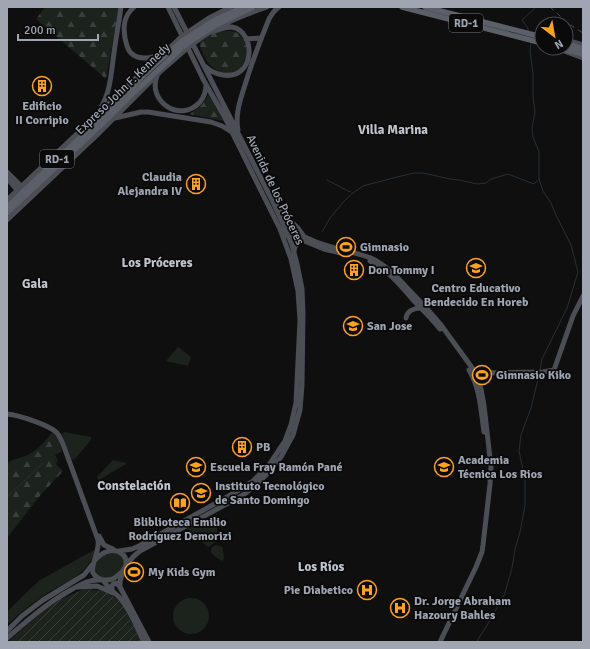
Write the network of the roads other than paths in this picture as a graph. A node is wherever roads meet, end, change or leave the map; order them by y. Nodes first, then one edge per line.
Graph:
1 (121, 7) edge
2 (134, 7) edge
3 (164, 7) edge
4 (168, 7) edge
5 (174, 7) edge
6 (220, 7) edge
7 (231, 7) edge
8 (253, 7) edge
9 (267, 7) edge
10 (279, 7) edge
11 (402, 7) edge
12 (425, 7) edge
13 (241, 9) edge
14 (171, 13) junction
15 (209, 18) junction
16 (225, 24) junction
17 (211, 32) junction
18 (190, 37) junction
19 (534, 37) edge
20 (261, 38) junction
21 (246, 39) junction
22 (534, 39) edge
23 (183, 44) junction
24 (249, 48) junction
25 (257, 48) junction
26 (166, 51) junction
27 (203, 65) junction
28 (160, 72) junction
29 (203, 79) junction
30 (173, 110) junction
31 (96, 116) junction
32 (171, 116) junction
33 (114, 119) junction
34 (232, 133) junction
35 (241, 139) junction
36 (7, 172) edge
37 (32, 176) junction
38 (7, 178) edge
39 (20, 188) junction
40 (42, 188) junction
41 (33, 196) junction
42 (270, 196) junction
43 (7, 200) edge
44 (7, 207) edge
45 (19, 210) junction
46 (7, 213) edge
47 (7, 220) edge
48 (284, 232) junction
49 (302, 238) junction
50 (328, 248) junction
51 (294, 253) junction
52 (583, 296) edge
53 (421, 308) junction
54 (406, 318) dead end
55 (474, 374) junction
56 (7, 413) edge
57 (55, 429) junction
58 (128, 550) junction
59 (117, 551) junction
60 (134, 556) junction
61 (94, 561) junction
62 (126, 566) junction
63 (85, 574) junction
64 (102, 580) junction
65 (86, 582) junction
66 (120, 586) junction
67 (75, 588) junction
68 (114, 592) junction
69 (7, 631) edge
70 (7, 638) edge
71 (144, 642) edge
72 (149, 642) edge
73 (436, 642) edge
74 (440, 642) edge

1 - 31 main road
2 - 26 main road
3 - 14 main road
4 - 14 main road, Avenida de los Próceres
5 - 18 main road, Avenida de los Próceres
6 - 15 main road
7 - 15 main road
8 - 13 highway, RD-1
9 - 16 main road
10 - 20 main road
11 - 22 highway, RD-1
12 - 19 highway, RD-1
13 - 16 highway
13 - 18 highway, RD-1
14 - 23 main road, Avenida de los Próceres
15 - 18 main road
16 - 17 main road
17 - 18 main road
17 - 21 main road
18 - 23 highway, RD-1, bridge
18 - 23 main road, bridge
18 - 27 main road, Avenida de los Próceres
20 - 21 main road
20 - 25 main road
21 - 24 main road
23 - 26 main road
23 - 28 main road
23 - 29 main road, Avenida de los Próceres
23 - 44 highway, Expreso John F. Kennedy / RD-1, bridge
23 - 46 highway, Expreso John F. Kennedy / RD-1, bridge
24 - 25 main road
24 - 27 main road
25 - 35 main road
26 - 31 main road
27 - 35 main road, Avenida de los Próceres
28 - 30 main road
28 - 33 main road
29 - 30 main road
29 - 34 main road, Avenida de los Próceres
30 - 32 main road
31 - 37 main road, RD-1
32 - 33 main road
32 - 34 main road
33 - 40 main road
34 - 48 main road, Avenida de los Próceres
35 - 42 main road, Avenida de los Próceres
36 - 39 main road
37 - 39 main road, RD-1
37 - 40 main road
38 - 39 main road
39 - 41 main road
39 - 43 main road, RD-1
40 - 41 main road
41 - 45 main road
42 - 48 main road, Avenida de los Próceres
42 - 49 main road
43 - 45 main road
45 - 47 main road
48 - 49 main road
48 - 51 main road, Avenida de los Próceres
48 - 58 main road, Avenida de los Próceres
49 - 50 main road
49 - 51 main road
50 - 53 main road
50 - 55 main road
51 - 60 main road, Avenida de los Próceres
52 - 55 main road
53 - 54 main road
53 - 55 main road
55 - 73 main road
55 - 74 main road
56 - 57 main road
57 - 59 main road
57 - 61 main road
58 - 59 main road, Avenida de los Próceres
58 - 60 main road
59 - 61 main road
59 - 62 main road
60 - 62 main road, Avenida de los Próceres
61 - 63 main road
61 - 64 main road
62 - 64 main road
62 - 66 main road
63 - 65 main road
63 - 69 main road
64 - 65 main road
64 - 68 main road
65 - 67 main road
66 - 68 main road
66 - 72 main road
67 - 68 main road
67 - 70 main road
68 - 71 main road

